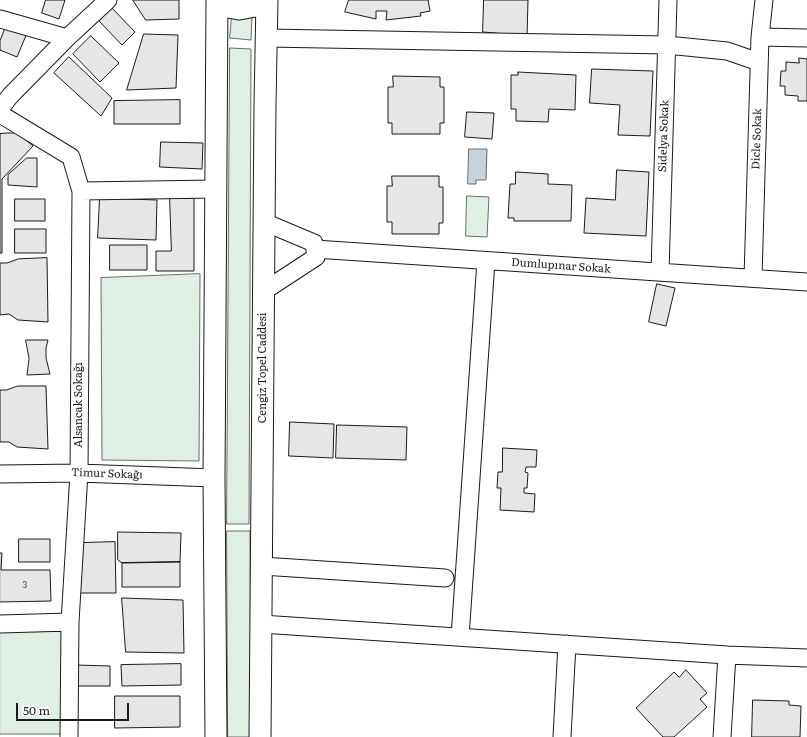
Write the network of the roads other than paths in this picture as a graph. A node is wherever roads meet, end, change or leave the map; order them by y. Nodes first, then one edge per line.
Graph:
1 (108, 0) edge
2 (668, 0) edge
3 (764, 0) edge
4 (267, 2) edge
5 (217, 3) edge
6 (0, 19) edge
7 (760, 37) junction
8 (67, 38) junction
9 (266, 38) junction
10 (807, 38) edge
11 (667, 45) junction
12 (759, 62) junction
13 (3, 98) edge
14 (0, 114) edge
15 (216, 189) junction
16 (81, 191) junction
17 (264, 222) junction
18 (315, 249) junction
19 (486, 261) junction
20 (660, 272) junction
21 (753, 278) junction
22 (807, 282) edge
23 (264, 291) junction
24 (79, 473) junction
25 (0, 474) edge
26 (214, 478) junction
27 (262, 566) junction
28 (445, 578) dead end
29 (70, 622) junction
30 (0, 624) edge
31 (261, 624) junction
32 (460, 637) junction
33 (567, 644) junction
34 (727, 655) junction
35 (807, 658) edge
36 (69, 737) edge
37 (216, 737) edge
38 (260, 737) edge
39 (562, 737) edge
40 (722, 737) edge

1 - 8 street
2 - 11 street, Sidelya Sokak
3 - 7 street, Dicle Sokak
4 - 5 main road
4 - 9 main road, Cengiz Topel Caddesi
5 - 15 main road
6 - 8 street
7 - 10 street
7 - 12 street, Dicle Sokak
8 - 13 street
9 - 11 street
9 - 17 main road, Cengiz Topel Caddesi
11 - 12 street
11 - 20 street, Sidelya Sokak
12 - 21 street, Dicle Sokak
14 - 16 street, Alsancak Sokağı
15 - 16 street
15 - 26 main road
16 - 24 street, Alsancak Sokağı
17 - 18 street
17 - 23 main road, Cengiz Topel Caddesi
18 - 19 street, Dumlupınar Sokak
18 - 23 street
19 - 20 street, Dumlupınar Sokak
19 - 32 street
20 - 21 street, Dumlupınar Sokak
21 - 22 street, Dumlupınar Sokak
23 - 27 main road, Cengiz Topel Caddesi
24 - 25 street, Timur Sokağı
24 - 26 street, Timur Sokağı
24 - 29 street, Alsancak Sokağı
26 - 37 main road
27 - 28 street
27 - 31 main road, Cengiz Topel Caddesi
29 - 30 street
29 - 36 street, Alsancak Sokağı
31 - 32 street
31 - 38 main road, Cengiz Topel Caddesi
32 - 33 street
33 - 34 street
33 - 39 street
34 - 35 street
34 - 40 street

